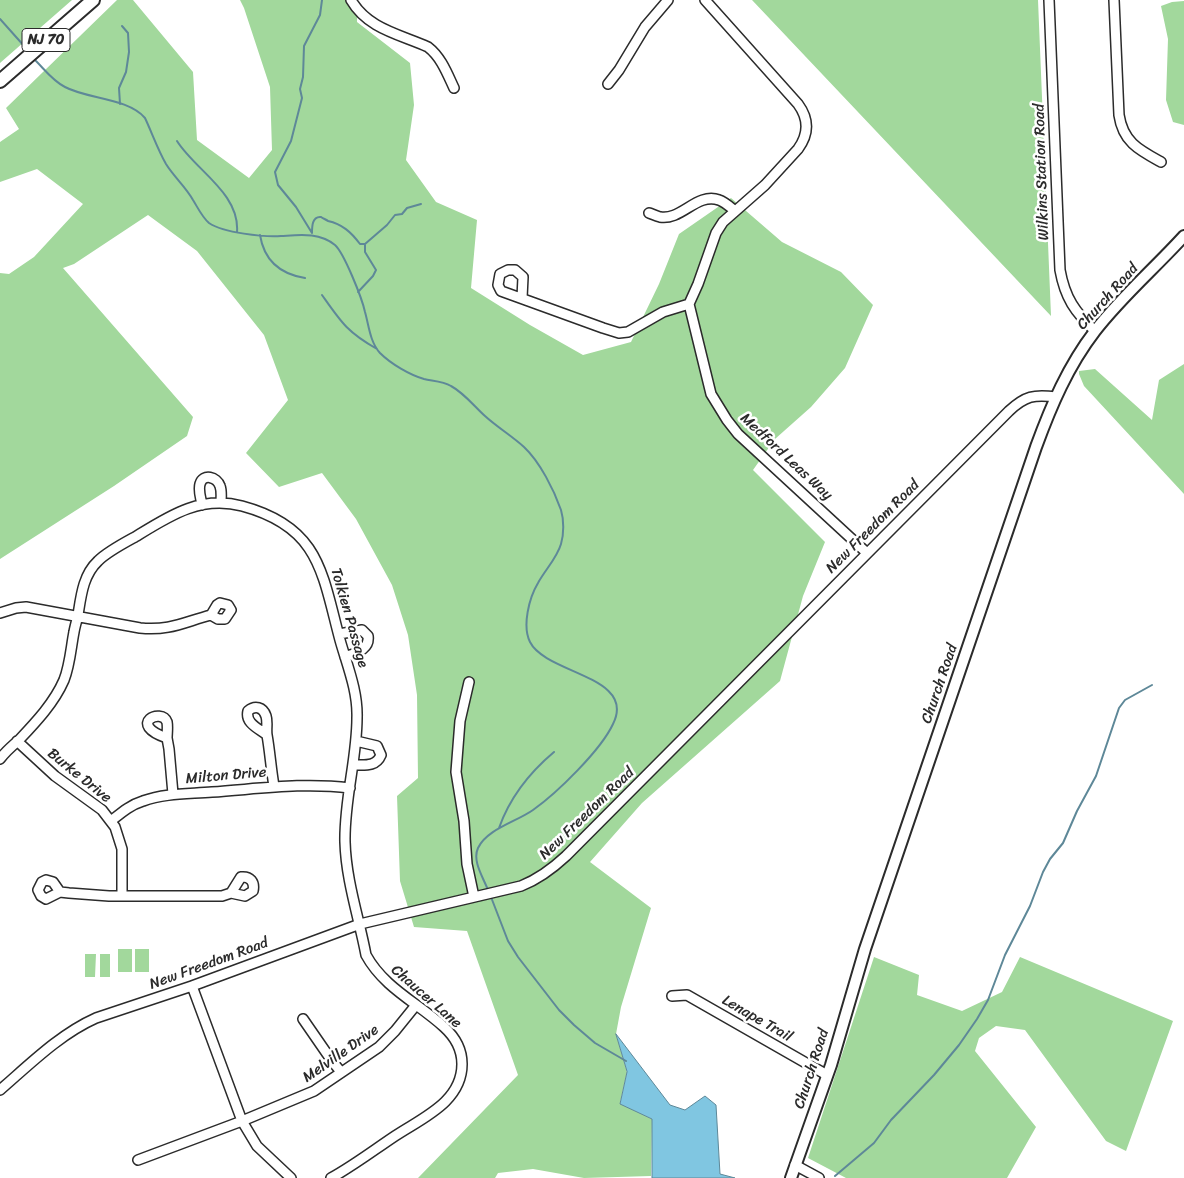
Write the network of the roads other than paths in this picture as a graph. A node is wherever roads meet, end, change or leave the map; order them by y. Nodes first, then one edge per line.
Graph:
1 (93, 0) edge
2 (351, 0) edge
3 (668, 0) edge
4 (705, 0) edge
5 (1050, 0) edge
6 (1114, 0) edge
7 (0, 81) edge
8 (608, 84) dead end
9 (454, 88) dead end
10 (1162, 162) dead end
11 (735, 211) junction
12 (649, 213) dead end
13 (1184, 236) edge
14 (522, 298) dead end
15 (689, 304) junction
16 (1095, 331) junction
17 (1056, 397) junction
18 (221, 503) junction
19 (202, 505) junction
20 (867, 552) junction
21 (0, 613) edge
22 (211, 615) dead end
23 (78, 616) junction
24 (339, 634) junction
25 (345, 657) junction
26 (469, 682) dead end
27 (267, 735) dead end
28 (167, 738) dead end
29 (17, 741) junction
30 (356, 741) junction
31 (0, 759) edge
32 (354, 765) junction
33 (274, 786) junction
34 (350, 788) junction
35 (173, 794) junction
36 (111, 822) junction
37 (60, 892) dead end
38 (231, 893) dead end
39 (122, 896) junction
40 (477, 897) junction
41 (360, 924) junction
42 (192, 986) junction
43 (672, 996) dead end
44 (416, 1005) junction
45 (303, 1019) dead end
46 (341, 1072) junction
47 (827, 1075) junction
48 (0, 1090) edge
49 (242, 1121) junction
50 (138, 1160) dead end
51 (795, 1165) junction
52 (291, 1178) edge
53 (331, 1178) edge
54 (791, 1178) edge
55 (819, 1178) edge

1 - 7 highway, NJ 70
2 - 9 street
3 - 8 street
4 - 11 street
5 - 16 street, Wilkins Station Road
6 - 10 street
11 - 12 street
11 - 15 street
13 - 16 main road, Church Road
14 - 15 street
15 - 20 street, Medford Leas Way
16 - 17 main road, Church Road
17 - 20 street, New Freedom Road
17 - 47 main road, Church Road
18 - 19 street, Tolkien Passage
18 - 19 street
18 - 24 street, Tolkien Passage
19 - 23 street, Tolkien Passage
20 - 40 street, New Freedom Road
21 - 23 street
22 - 23 street
23 - 29 street, Tolkien Passage
24 - 25 street, Tolkien Passage
24 - 25 street
25 - 30 street, Tolkien Passage
26 - 40 street
27 - 33 street
28 - 35 street
29 - 31 street, Tolkien Passage
29 - 36 street, Burke Drive
30 - 32 street, Tolkien Passage
30 - 32 street
32 - 34 street, Tolkien Passage
33 - 34 street, Milton Drive
33 - 35 street, Milton Drive
34 - 41 street, Tolkien Passage
35 - 36 street, Milton Drive
36 - 39 street, Burke Drive
37 - 39 street
38 - 39 street
40 - 41 street, New Freedom Road
41 - 42 street, New Freedom Road
41 - 44 street, Chaucer Lane
42 - 48 street, New Freedom Road
42 - 49 street
43 - 47 street, Lenape Trail
44 - 46 street, Melville Drive
44 - 53 street, Chaucer Lane
45 - 46 street
46 - 49 street, Melville Drive
47 - 51 main road, Church Road
49 - 50 street, Melville Drive
49 - 52 street
51 - 54 main road, Church Road
51 - 55 street

